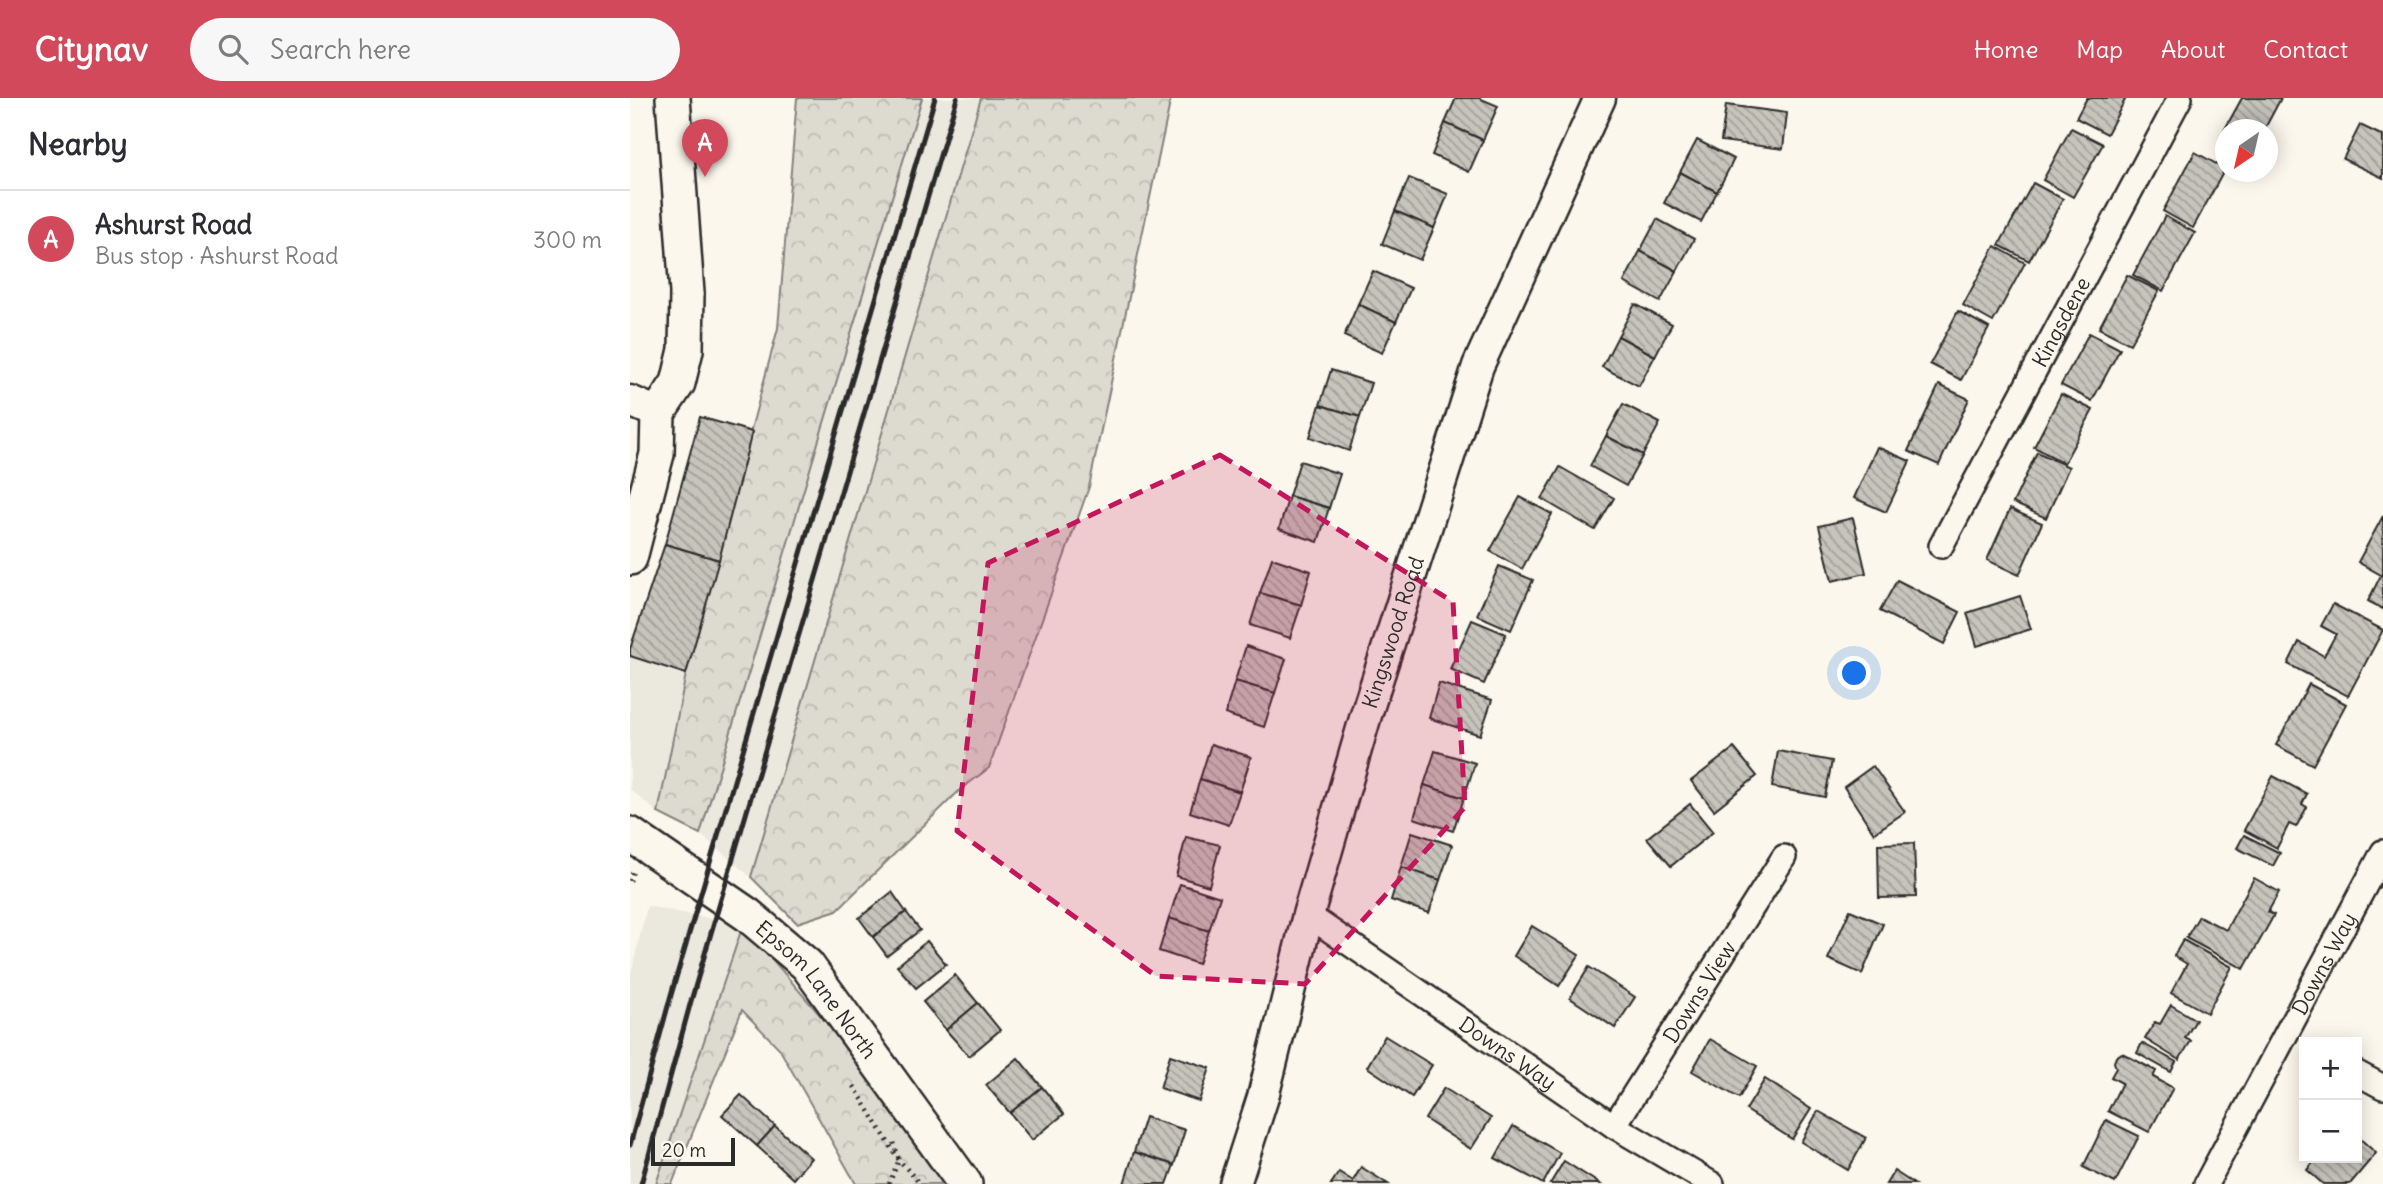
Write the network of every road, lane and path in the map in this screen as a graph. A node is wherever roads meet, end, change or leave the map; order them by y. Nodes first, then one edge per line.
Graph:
1 (673, 98) edge
2 (1600, 98) edge
3 (2180, 98) edge
4 (644, 407) edge
5 (1941, 546) dead end
6 (630, 558) edge
7 (630, 834) edge
8 (2383, 852) edge
9 (1784, 857) dead end
10 (1308, 915) junction
11 (2295, 1042) edge
12 (2362, 1076) edge
13 (2383, 1087) edge
14 (1614, 1126) junction
15 (965, 1184) edge
16 (1235, 1184) edge
17 (1712, 1184) edge
18 (2206, 1184) edge

1 - 4 main road
2 - 10 street, Kingswood Road
3 - 5 street, Kingsdene
4 - 6 main road
7 - 15 main road, Epsom Lane North
8 - 11 street, Downs Way
9 - 14 street, Downs View
10 - 14 street, Downs Way
10 - 16 street, Kingswood Road
11 - 18 street, Downs Way
12 - 13 street
14 - 17 street, Downs Way

